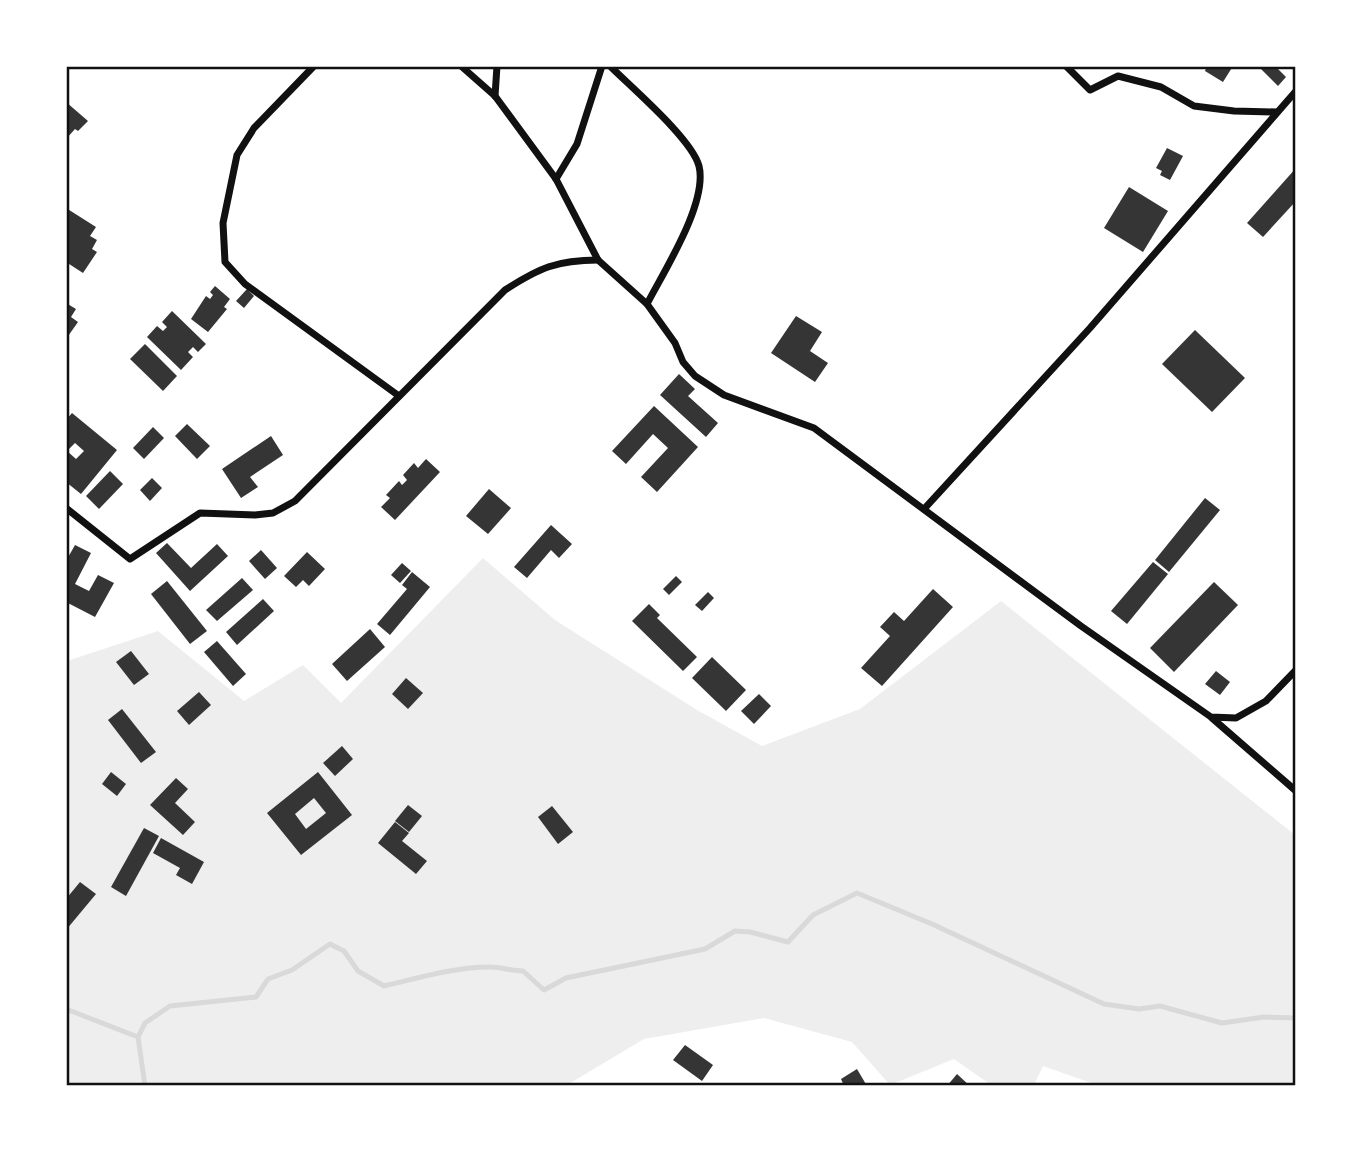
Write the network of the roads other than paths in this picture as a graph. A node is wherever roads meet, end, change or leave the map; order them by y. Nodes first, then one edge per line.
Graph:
1 (314, 66) edge
2 (461, 66) edge
3 (497, 66) edge
4 (602, 66) edge
5 (610, 66) edge
6 (1066, 66) edge
7 (1296, 91) edge
8 (495, 96) junction
9 (1276, 112) junction
10 (556, 180) junction
11 (598, 260) junction
12 (647, 304) junction
13 (400, 396) junction
14 (66, 508) edge
15 (924, 509) junction
16 (1296, 670) edge
17 (1211, 717) junction
18 (1296, 791) edge

1 - 13 street
2 - 8 street
3 - 8 street
4 - 10 street
5 - 12 street
6 - 9 street
7 - 9 street
8 - 10 street
9 - 15 street
10 - 11 street
11 - 12 street
11 - 13 street
12 - 15 street
13 - 14 street
15 - 17 street
16 - 17 street
17 - 18 street

